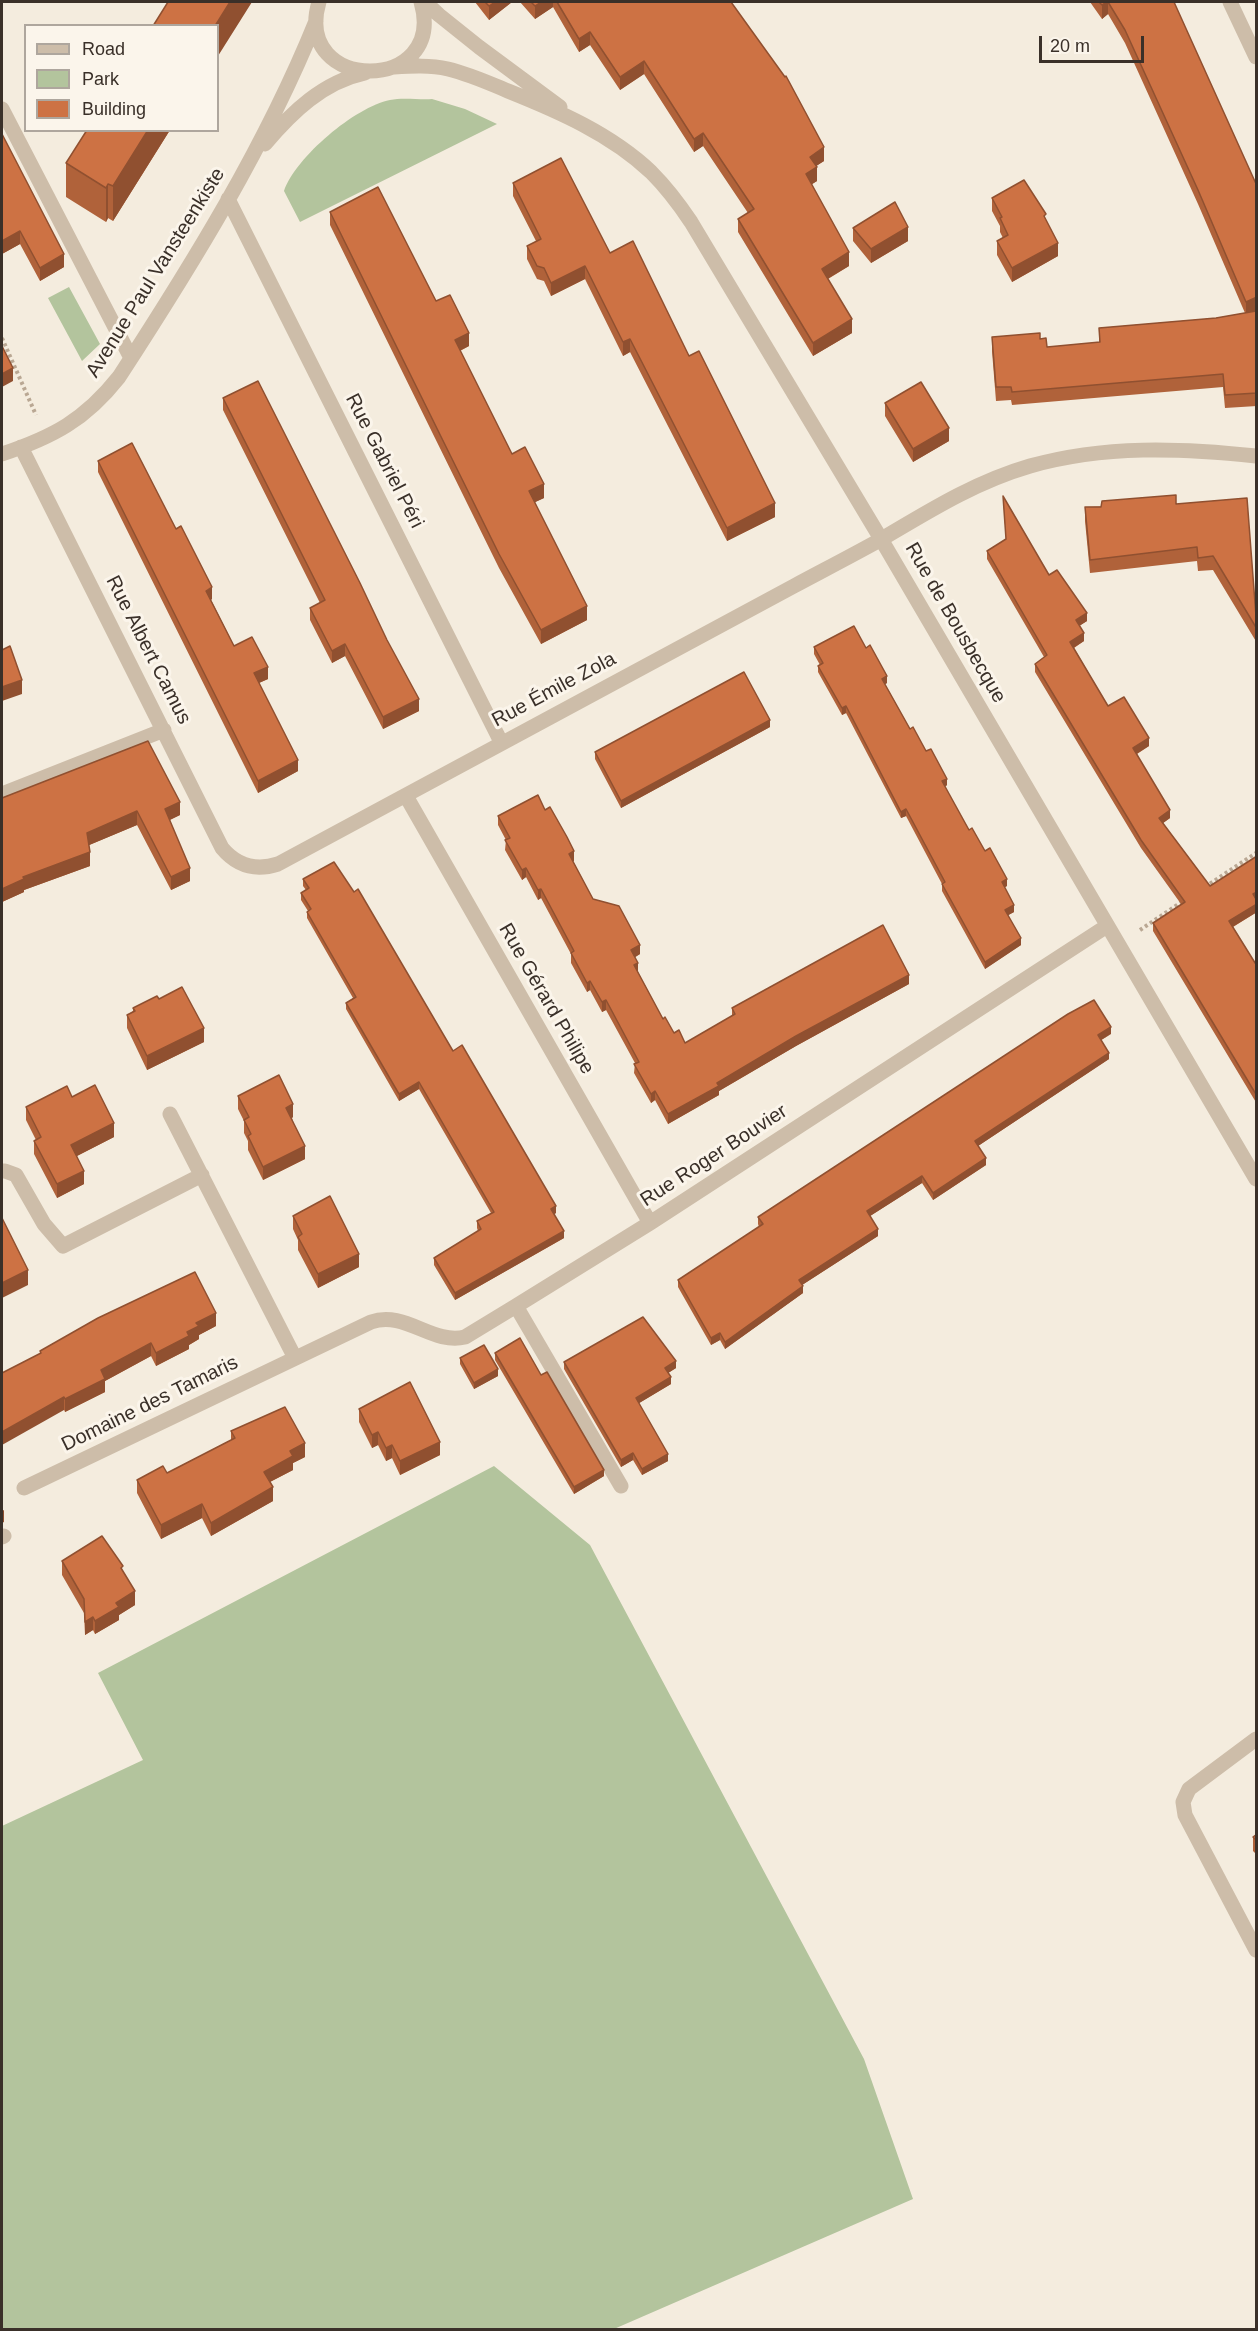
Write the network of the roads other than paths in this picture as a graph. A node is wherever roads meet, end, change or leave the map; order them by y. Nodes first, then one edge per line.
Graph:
1 (319, 2) edge
2 (423, 2) edge
3 (1230, 2) edge
4 (316, 21) junction
5 (1257, 57) edge
6 (394, 67) junction
7 (368, 72) junction
8 (2, 110) edge
9 (579, 122) junction
10 (250, 163) junction
11 (228, 199) junction
12 (131, 358) junction
13 (21, 447) junction
14 (2, 454) edge
15 (1257, 456) edge
16 (881, 539) junction
17 (164, 730) junction
18 (501, 742) junction
19 (2, 794) edge
20 (406, 796) junction
21 (244, 865) joint
22 (1107, 926) junction
23 (170, 1114) dead end
24 (2, 1172) edge
25 (202, 1175) junction
26 (1257, 1179) edge
27 (650, 1222) junction
28 (516, 1306) junction
29 (295, 1358) junction
30 (621, 1486) dead end
31 (24, 1488) dead end
32 (1257, 1739) edge
33 (1257, 1950) edge

1 - 4 street, Avenue Paul Vansteenkiste
2 - 6 street
2 - 9 street, Rue de Bousbecque
3 - 5 street
4 - 7 street
4 - 10 street, Avenue Paul Vansteenkiste
6 - 7 street, Avenue Paul Vansteenkiste
6 - 9 street, Rue de Bousbecque
7 - 10 street, Avenue Paul Vansteenkiste
8 - 12 street
9 - 16 street, Rue de Bousbecque
10 - 11 street, Avenue Paul Vansteenkiste
11 - 12 street, Avenue Paul Vansteenkiste
11 - 18 street, Rue Gabriel Péri
12 - 13 street, Avenue Paul Vansteenkiste
13 - 14 street, Avenue Paul Vansteenkiste
13 - 17 street, Rue Albert Camus
15 - 16 street, Rue Émile Zola
16 - 18 street, Rue Émile Zola
16 - 22 street, Rue de Bousbecque
17 - 19 street
17 - 21 street, Rue Albert Camus
18 - 20 street, Rue Émile Zola
20 - 21 street, Rue Émile Zola
20 - 27 street, Rue Gérard Philipe
22 - 26 street, Rue de Bousbecque
22 - 27 street, Rue Roger Bouvier
23 - 25 street
24 - 25 street
25 - 29 street
27 - 28 street, Rue Roger Bouvier
28 - 29 street, Domaine des Tamaris
28 - 30 street
29 - 31 street, Domaine des Tamaris
32 - 33 street

